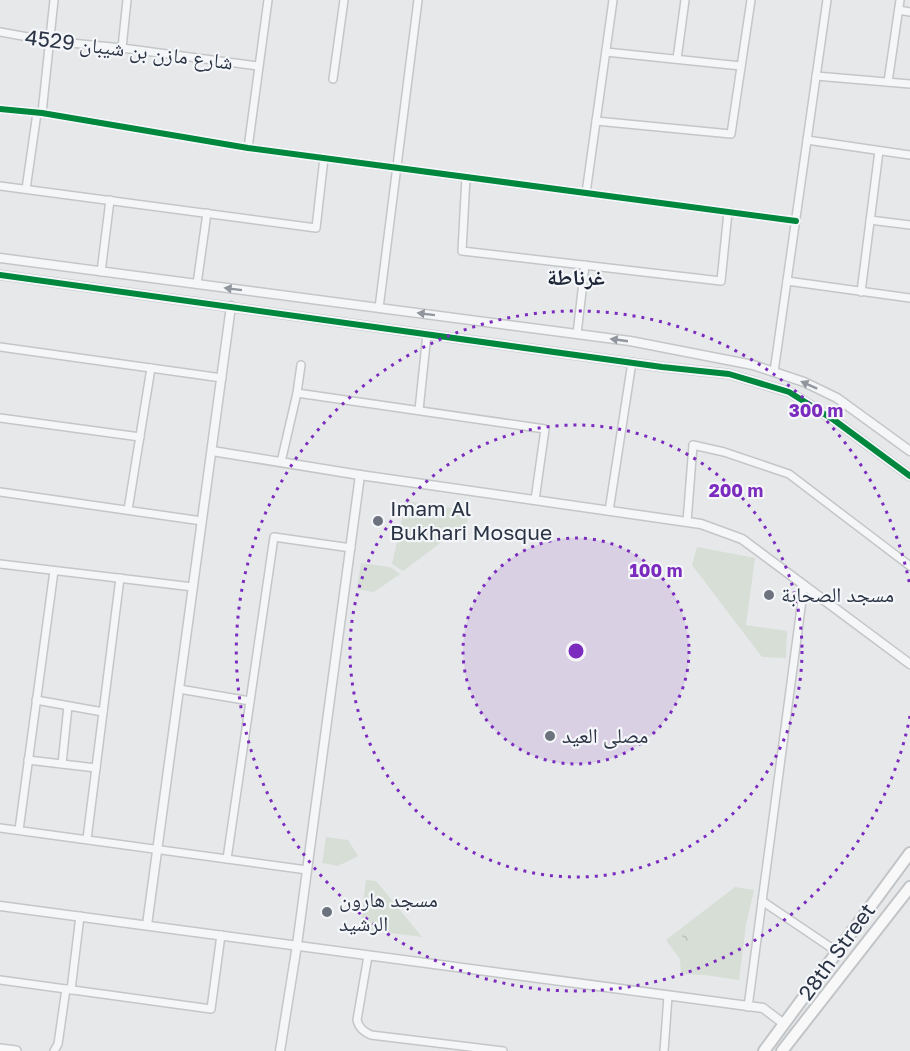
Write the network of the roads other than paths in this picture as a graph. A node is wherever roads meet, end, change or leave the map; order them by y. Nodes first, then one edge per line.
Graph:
1 (54, 0) edge
2 (127, 0) edge
3 (268, 0) edge
4 (344, 0) edge
5 (418, 0) edge
6 (613, 0) edge
7 (685, 0) edge
8 (751, 0) edge
9 (827, 0) edge
10 (900, 0) edge
11 (898, 10) junction
12 (910, 12) edge
13 (0, 32) edge
14 (50, 41) junction
15 (122, 48) junction
16 (606, 52) junction
17 (676, 59) junction
18 (258, 66) junction
19 (741, 66) junction
20 (816, 76) junction
21 (333, 79) dead end
22 (888, 82) junction
23 (910, 84) edge
24 (0, 109) edge
25 (39, 113) junction
26 (596, 122) junction
27 (807, 140) junction
28 (248, 148) junction
29 (879, 151) junction
30 (910, 155) edge
31 (324, 158) junction
32 (396, 167) junction
33 (466, 177) junction
34 (0, 186) edge
35 (26, 189) junction
36 (586, 193) junction
37 (110, 200) junction
38 (728, 212) junction
39 (207, 213) junction
40 (870, 220) junction
41 (796, 221) junction
42 (910, 225) edge
43 (0, 258) edge
44 (585, 265) junction
45 (101, 272) junction
46 (0, 275) edge
47 (788, 281) junction
48 (197, 284) junction
49 (861, 292) junction
50 (910, 298) edge
51 (231, 306) junction
52 (379, 308) junction
53 (427, 334) junction
54 (577, 334) junction
55 (0, 347) edge
56 (632, 362) junction
57 (301, 365) dead end
58 (151, 368) junction
59 (774, 372) junction
60 (222, 378) junction
61 (297, 393) junction
62 (418, 410) junction
63 (0, 418) edge
64 (140, 437) junction
65 (908, 446) edge
66 (212, 451) junction
67 (281, 462) junction
68 (360, 475) junction
69 (910, 476) edge
70 (0, 492) edge
71 (535, 500) junction
72 (129, 510) junction
73 (609, 511) junction
74 (202, 521) junction
75 (687, 522) junction
76 (351, 548) junction
77 (0, 564) edge
78 (910, 566) edge
79 (54, 571) junction
80 (120, 578) junction
81 (804, 585) junction
82 (193, 587) junction
83 (910, 664) edge
84 (179, 688) junction
85 (36, 700) junction
86 (250, 701) junction
87 (68, 706) junction
88 (103, 712) junction
89 (28, 760) junction
90 (62, 764) junction
91 (96, 768) junction
92 (0, 828) edge
93 (19, 830) junction
94 (87, 839) junction
95 (158, 849) junction
96 (910, 853) edge
97 (227, 859) junction
98 (307, 870) junction
99 (910, 887) edge
100 (762, 901) junction
101 (0, 906) edge
102 (80, 916) junction
103 (147, 925) junction
104 (221, 935) junction
105 (297, 945) junction
106 (836, 951) junction
107 (368, 956) junction
108 (0, 980) edge
109 (68, 990) junction
110 (668, 996) junction
111 (748, 1007) junction
112 (784, 1024) junction
113 (0, 1049) edge
114 (16, 1051) edge
115 (54, 1051) edge
116 (280, 1051) edge
117 (503, 1051) edge
118 (664, 1051) edge
119 (764, 1051) edge
120 (782, 1051) edge

1 - 14 street
2 - 15 street
3 - 18 street
4 - 21 street
5 - 32 street
6 - 16 street
7 - 17 street
8 - 19 street
9 - 20 street
10 - 11 street
11 - 12 street
11 - 22 street
13 - 14 street, شارع مازن بن شيبان 4529
14 - 15 street, شارع مازن بن شيبان 4529
14 - 25 street
15 - 18 street, شارع مازن بن شيبان 4529
16 - 17 street
16 - 26 street
17 - 19 street
18 - 28 street
19 - 26 street
20 - 22 street
20 - 27 street
22 - 23 street
24 - 25 street
25 - 28 street
25 - 35 street
26 - 36 street
27 - 29 street
27 - 41 street
28 - 31 street
29 - 30 street
29 - 40 street
31 - 32 street
31 - 39 street
32 - 33 street
32 - 52 street
33 - 36 street
33 - 44 street
34 - 35 street
35 - 37 street
36 - 38 street
37 - 39 street
37 - 45 street
38 - 41 street
38 - 44 street
39 - 48 street
40 - 42 street
40 - 49 street
41 - 47 street
43 - 45 street
44 - 54 street
45 - 48 street
46 - 51 street
47 - 49 street
47 - 59 street
52 -> 48 street
49 - 50 street
51 - 53 street
51 - 60 street
54 -> 52 street
53 - 56 street
53 - 62 street
59 -> 54 street
55 - 58 street
56 - 69 street
56 - 73 street
57 - 61 street
58 - 60 street
58 - 64 street
65 -> 59 street
60 - 66 street
61 - 62 street
61 - 67 street
62 - 71 street
63 - 64 street
64 - 72 street
66 - 67 street
66 - 74 street
67 - 68 street
68 - 71 street
68 - 76 street
70 - 72 street
71 - 73 street
72 - 74 street
73 - 75 street
74 - 82 street
75 - 78 street
75 - 81 street
76 - 86 street
76 - 98 street
77 - 79 street
79 - 80 street
79 - 85 street
80 - 82 street
80 - 88 street
81 - 83 street
81 - 100 street
82 - 84 street
84 - 86 street
84 - 95 street
85 - 87 street
85 - 89 street
86 - 97 street
87 - 88 street
87 - 90 street
88 - 91 street
89 - 90 street
89 - 93 street
90 - 91 street
91 - 94 street
92 - 93 street
93 - 94 street
94 - 95 street
95 - 97 street
95 - 103 street
96 - 106 main road, 28th Street
97 - 98 street
98 - 105 street
99 - 120 main road, 28th Street
100 - 106 street
100 - 111 street
101 - 102 street
102 - 103 street
102 - 109 street
103 - 104 street
104 - 105 street
104 - 109 street
105 - 107 street
105 - 116 street
106 - 112 main road, 28th Street
107 - 110 street
107 - 117 street
108 - 109 street
109 - 115 street
110 - 111 street
110 - 118 street
111 - 112 street
112 - 119 main road, 28th Street
113 - 114 main road

